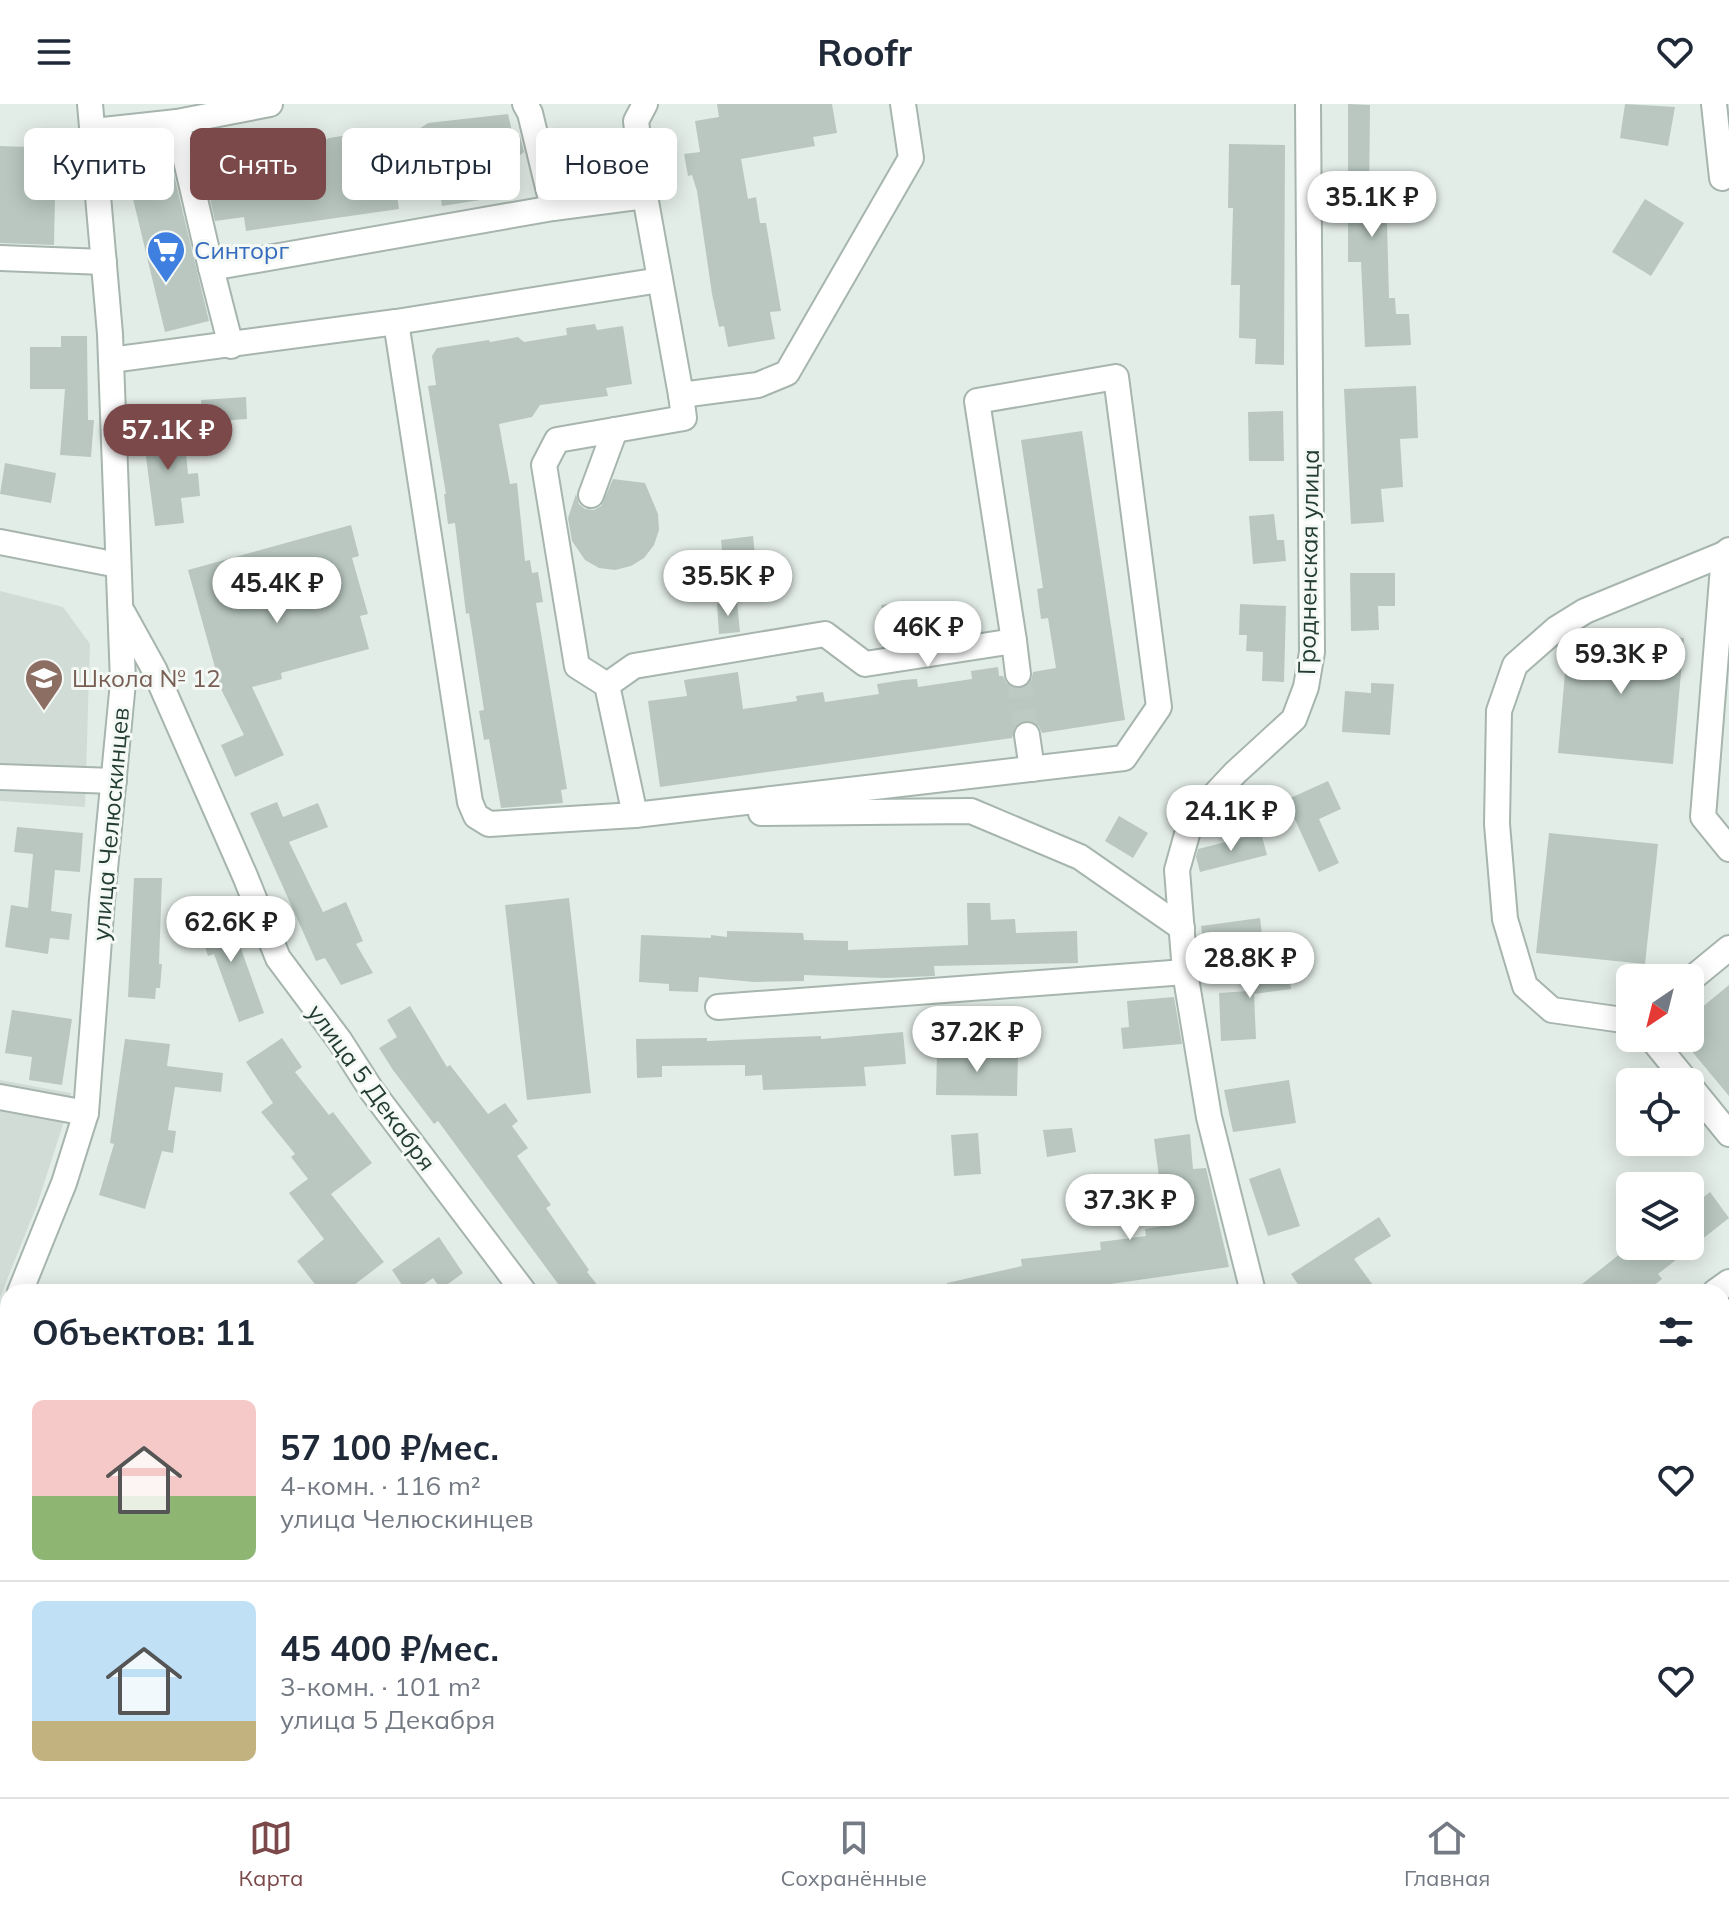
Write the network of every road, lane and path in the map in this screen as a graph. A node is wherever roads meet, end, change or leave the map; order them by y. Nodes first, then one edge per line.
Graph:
1 (90, 104) edge
2 (270, 104) edge
3 (525, 104) edge
4 (645, 104) edge
5 (903, 104) edge
6 (1308, 104) edge
7 (1714, 104) edge
8 (177, 122) junction
9 (94, 128) edge
10 (122, 128) edge
11 (637, 128) edge
12 (1722, 178) dead end
13 (99, 200) edge
14 (614, 200) edge
15 (646, 200) edge
16 (553, 208) junction
17 (0, 258) edge
18 (104, 262) junction
19 (211, 268) junction
20 (660, 280) junction
21 (396, 322) junction
22 (231, 346) junction
23 (111, 360) junction
24 (681, 395) junction
25 (615, 430) junction
26 (591, 495) dead end
27 (0, 542) edge
28 (1726, 552) edge
29 (118, 565) junction
30 (121, 609) junction
31 (1014, 641) junction
32 (1018, 674) tunnel mouth
33 (607, 685) junction
34 (1027, 735) tunnel mouth
35 (1032, 769) junction
36 (0, 777) edge
37 (114, 781) junction
38 (635, 815) junction
39 (1729, 849) edge
40 (1182, 928) junction
41 (1729, 948) edge
42 (1704, 969) edge
43 (1185, 972) junction
44 (718, 1007) dead end
45 (1616, 1019) edge
46 (1662, 1052) edge
47 (1675, 1068) edge
48 (0, 1097) edge
49 (1704, 1104) edge
50 (86, 1113) junction
51 (1729, 1134) edge
52 (23, 1284) edge
53 (518, 1284) edge
54 (1251, 1284) edge

1 - 9 street, улица Челюскинцев
2 - 8 street
3 - 16 street
4 - 11 street
5 - 24 street
6 - 40 street, Гродненская улица
7 - 12 street
8 - 10 street
8 - 19 street
13 - 18 street, улица Челюскинцев
14 - 16 street
15 - 20 street
16 - 19 street
17 - 18 street
18 - 23 street, улица Челюскинцев
19 - 22 street
20 - 21 street
20 - 24 street
21 - 22 street
21 - 38 street
22 - 23 street
23 - 29 street, улица Челюскинцев
24 - 25 street
25 - 26 street
25 - 33 street
27 - 29 street
28 - 39 street
28 - 45 street
29 - 30 street, улица Челюскинцев
30 - 37 street, улица Челюскинцев
30 - 53 street, улица 5 Декабря
31 - 32 street
31 - 33 street
31 - 35 street
33 - 38 street
34 - 35 street
35 - 38 street
36 - 37 street
37 - 50 street, улица Челюскинцев
38 - 40 street
40 - 43 street, Гродненская улица
41 - 42 street
43 - 44 street
43 - 54 street, Гродненская улица
46 - 47 street
48 - 50 street
49 - 51 street
50 - 52 street, улица Челюскинцев

